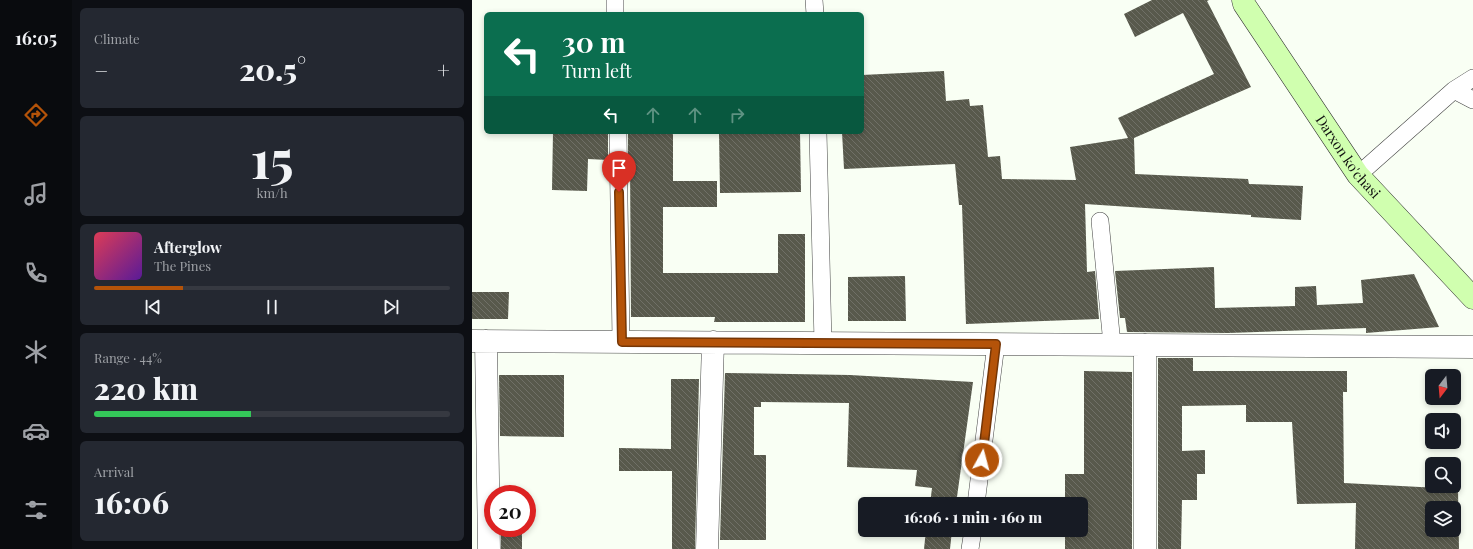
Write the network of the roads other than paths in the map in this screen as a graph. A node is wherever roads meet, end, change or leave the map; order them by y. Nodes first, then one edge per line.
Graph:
1 (615, 0) edge
2 (814, 0) edge
3 (1243, 0) edge
4 (615, 12) edge
5 (815, 12) edge
6 (1473, 78) edge
7 (1454, 90) junction
8 (1473, 100) edge
9 (618, 134) edge
10 (818, 134) edge
11 (1358, 175) junction
12 (1100, 221) dead end
13 (1473, 298) edge
14 (479, 341) edge
15 (622, 342) junction
16 (713, 342) junction
17 (823, 343) junction
18 (996, 344) junction
19 (1112, 344) junction
20 (1145, 345) junction
21 (1473, 347) edge
22 (977, 497) edge
23 (972, 537) edge
24 (489, 549) edge
25 (707, 549) edge
26 (970, 549) edge
27 (1145, 549) edge

1 - 4 lane
2 - 5 lane
3 - 11 main road, Darxon ko'chasi
6 - 7 lane
7 - 8 lane
7 - 11 lane
9 - 15 lane
10 - 17 lane
11 - 13 main road, Darxon ko'chasi
12 - 19 lane
14 - 15 street
14 - 24 street
15 - 16 street
16 - 17 street
16 - 25 street
17 - 18 street
18 - 19 street
18 - 22 lane
19 - 20 street
20 - 21 street
20 - 27 street
23 - 26 lane

